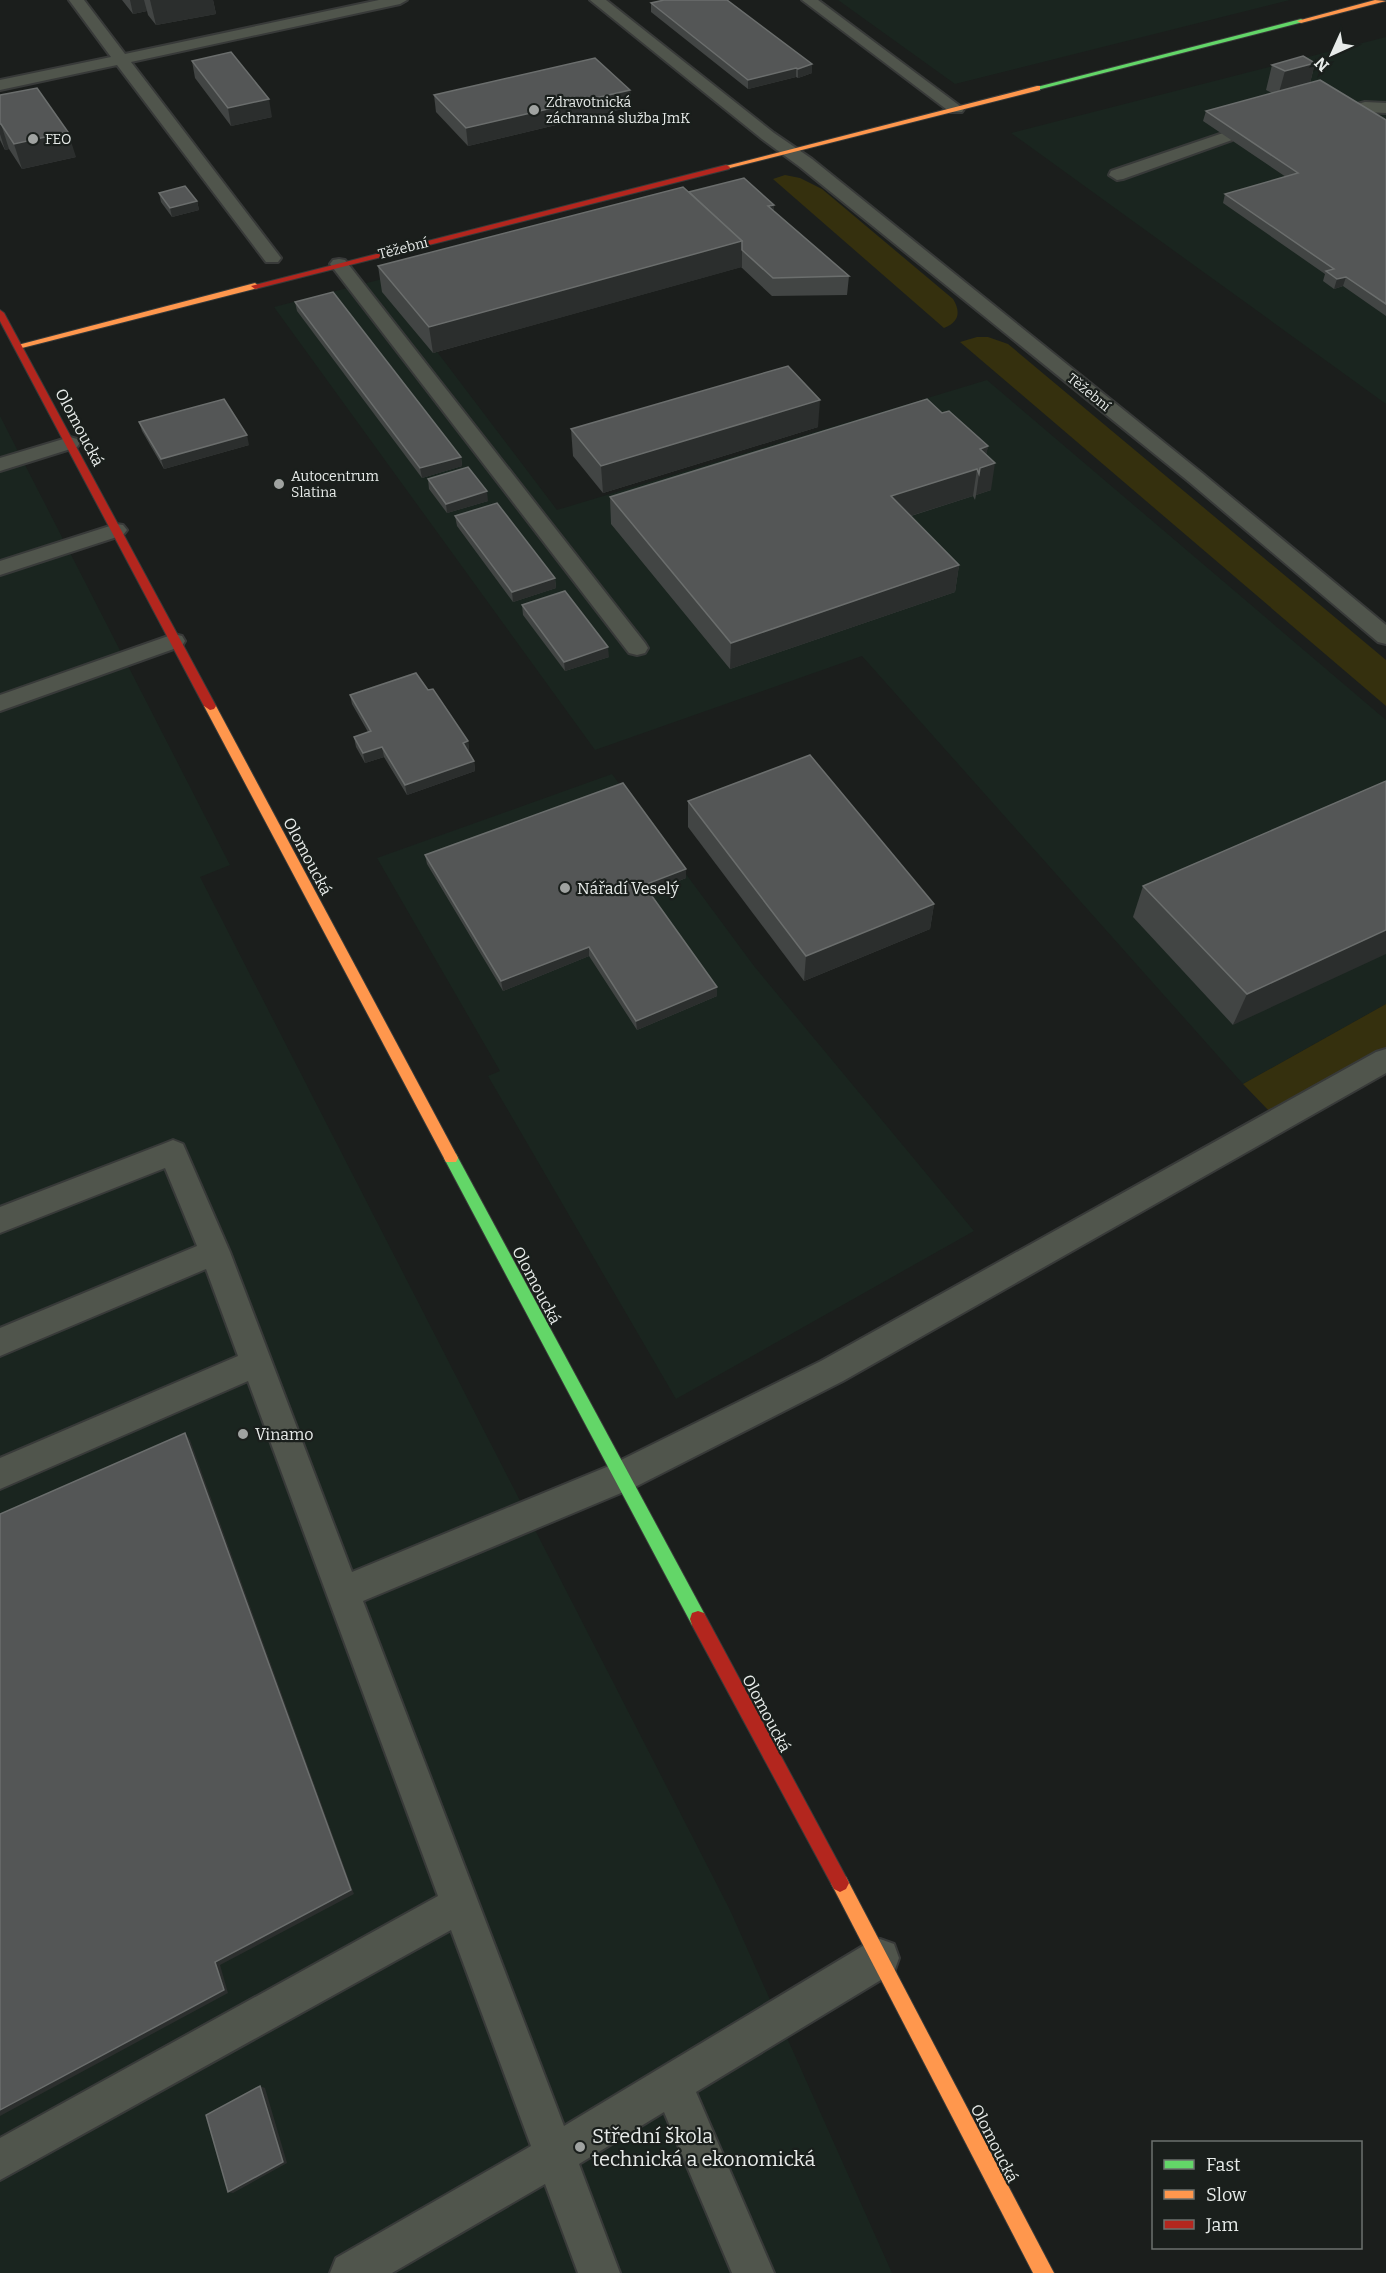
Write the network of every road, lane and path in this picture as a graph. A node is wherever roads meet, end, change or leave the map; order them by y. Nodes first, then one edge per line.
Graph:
1 (76, 0) edge
2 (400, 0) edge
3 (597, 0) edge
4 (809, 0) edge
5 (1383, 0) edge
6 (121, 59) junction
7 (139, 82) junction
8 (0, 85) edge
9 (122, 86) dead end
10 (1386, 108) edge
11 (957, 109) junction
12 (1352, 110) edge
13 (1226, 137) edge
14 (788, 150) junction
15 (1117, 175) dead end
16 (272, 258) dead end
17 (339, 264) junction
18 (0, 313) edge
19 (18, 346) junction
20 (70, 443) junction
21 (0, 465) edge
22 (116, 530) junction
23 (0, 568) edge
24 (1386, 637) edge
25 (174, 641) junction
26 (637, 648) dead end
27 (0, 702) edge
28 (1386, 1060) edge
29 (0, 1220) edge
30 (215, 1252) junction
31 (0, 1342) edge
32 (256, 1363) junction
33 (0, 1474) edge
34 (621, 1477) junction
35 (342, 1593) junction
36 (461, 1904) junction
37 (880, 1958) junction
38 (672, 2084) junction
39 (555, 2155) junction
40 (0, 2160) edge
41 (351, 2273) edge
42 (599, 2273) edge
43 (753, 2273) edge
44 (1044, 2273) edge

1 - 6 lane
2 - 6 lane
3 - 14 lane
4 - 11 lane
5 - 11 main road, Těžební
6 - 7 lane
6 - 8 lane
7 - 9 lane
7 - 16 lane
10 - 12 lane
11 - 14 main road, Těžební
13 - 15 lane
14 - 17 main road, Těžební
14 - 24 lane, Těžební
17 - 19 main road, Těžební
17 - 26 lane
18 - 19 main road, Olomoucká
19 - 20 main road, Olomoucká
20 - 21 lane
20 - 22 main road, Olomoucká
22 - 23 lane
22 - 25 main road, Olomoucká
25 - 27 lane
25 - 34 main road, Olomoucká
28 - 34 lane
29 - 30 lane
30 - 31 lane
30 - 32 lane
32 - 33 lane
32 - 35 lane
34 - 35 lane
34 - 37 main road, Olomoucká
35 - 36 lane
36 - 39 lane
36 - 40 lane
37 - 38 lane
37 - 44 main road, Olomoucká
38 - 39 lane
38 - 43 lane
39 - 41 lane
39 - 42 lane

